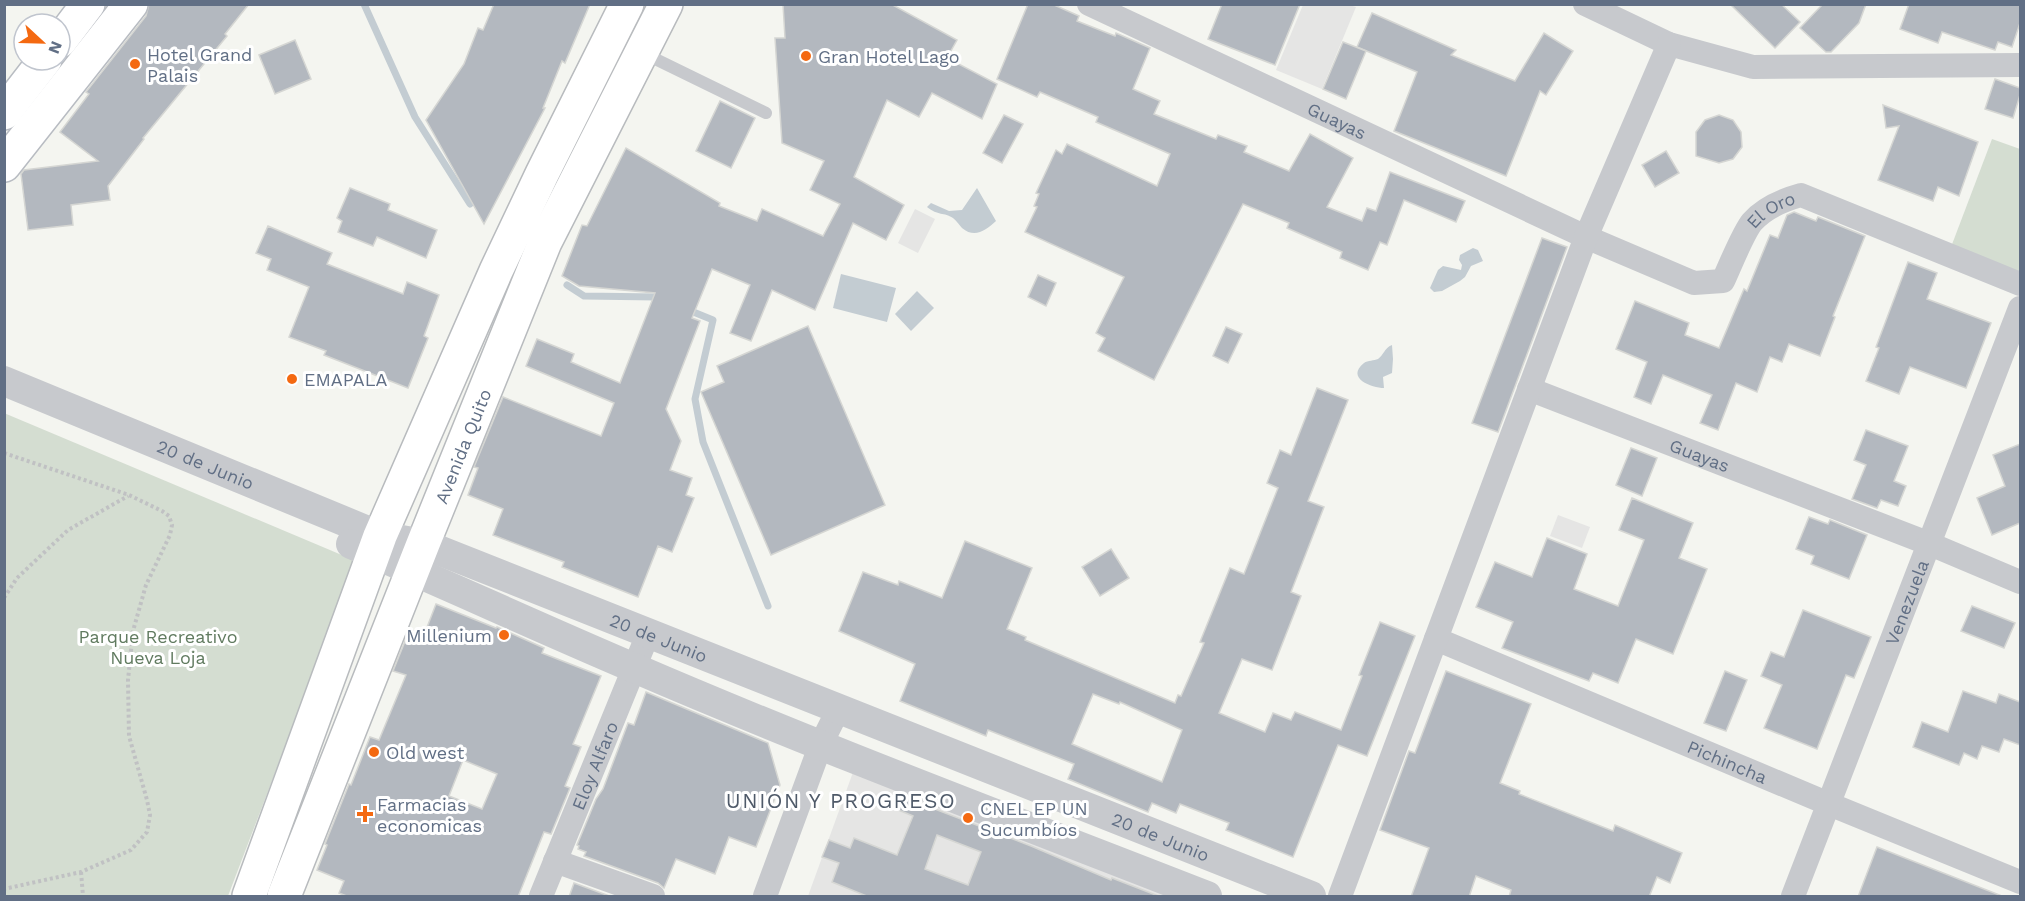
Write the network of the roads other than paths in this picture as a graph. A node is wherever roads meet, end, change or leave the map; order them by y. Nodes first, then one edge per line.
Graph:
1 (88, 4) edge
2 (131, 4) edge
3 (627, 4) edge
4 (666, 4) edge
5 (1089, 4) edge
6 (1585, 4) edge
7 (72, 25) edge
8 (1669, 44) junction
9 (642, 53) junction
10 (2020, 65) edge
11 (36, 72) edge
12 (4, 113) edge
13 (766, 113) dead end
14 (4, 165) edge
15 (1586, 237) junction
16 (2020, 284) edge
17 (2020, 308) edge
18 (4, 381) edge
19 (1529, 389) junction
20 (4, 400) edge
21 (1930, 544) junction
22 (376, 545) junction
23 (418, 557) junction
24 (2020, 582) edge
25 (648, 634) junction
26 (1436, 639) junction
27 (633, 668) junction
28 (838, 710) junction
29 (821, 744) junction
30 (1829, 804) junction
31 (555, 861) junction
32 (2020, 882) edge
33 (249, 897) edge
34 (284, 897) edge
35 (541, 897) edge
36 (653, 897) edge
37 (765, 897) edge
38 (1207, 897) edge
39 (1311, 897) edge
40 (1340, 897) edge
41 (1793, 897) edge

1 - 7 main road
2 - 14 main road
3 - 22 main road
4 - 9 main road, Avenida Quito
5 - 15 street, Guayas
6 - 8 street
8 - 10 street
8 - 15 street
9 - 13 lane
9 - 23 main road, Avenida Quito
11 - 12 main road
15 - 16 street, El Oro
15 - 19 street
17 - 21 street, Venezuela
18 - 22 street, 20 de Junio
19 - 21 street, Guayas
19 - 26 street
20 - 22 street, 20 de Junio
21 - 24 street, Guayas
21 - 30 street, Venezuela
22 - 23 street, 20 de Junio
22 - 33 main road
23 - 25 street, 20 de Junio
23 - 27 street, 20 de Junio
23 - 34 main road, Avenida Quito
25 - 27 street, Eloy Alfaro
25 - 28 street, 20 de Junio
26 - 30 street, Pichincha
26 - 40 street
27 - 29 street, 20 de Junio
27 - 31 street, Eloy Alfaro
28 - 29 street
28 - 39 street, 20 de Junio
29 - 37 street
29 - 38 street, 20 de Junio
30 - 32 street, Pichincha
30 - 41 street, Venezuela
31 - 35 street, Eloy Alfaro
31 - 36 street

